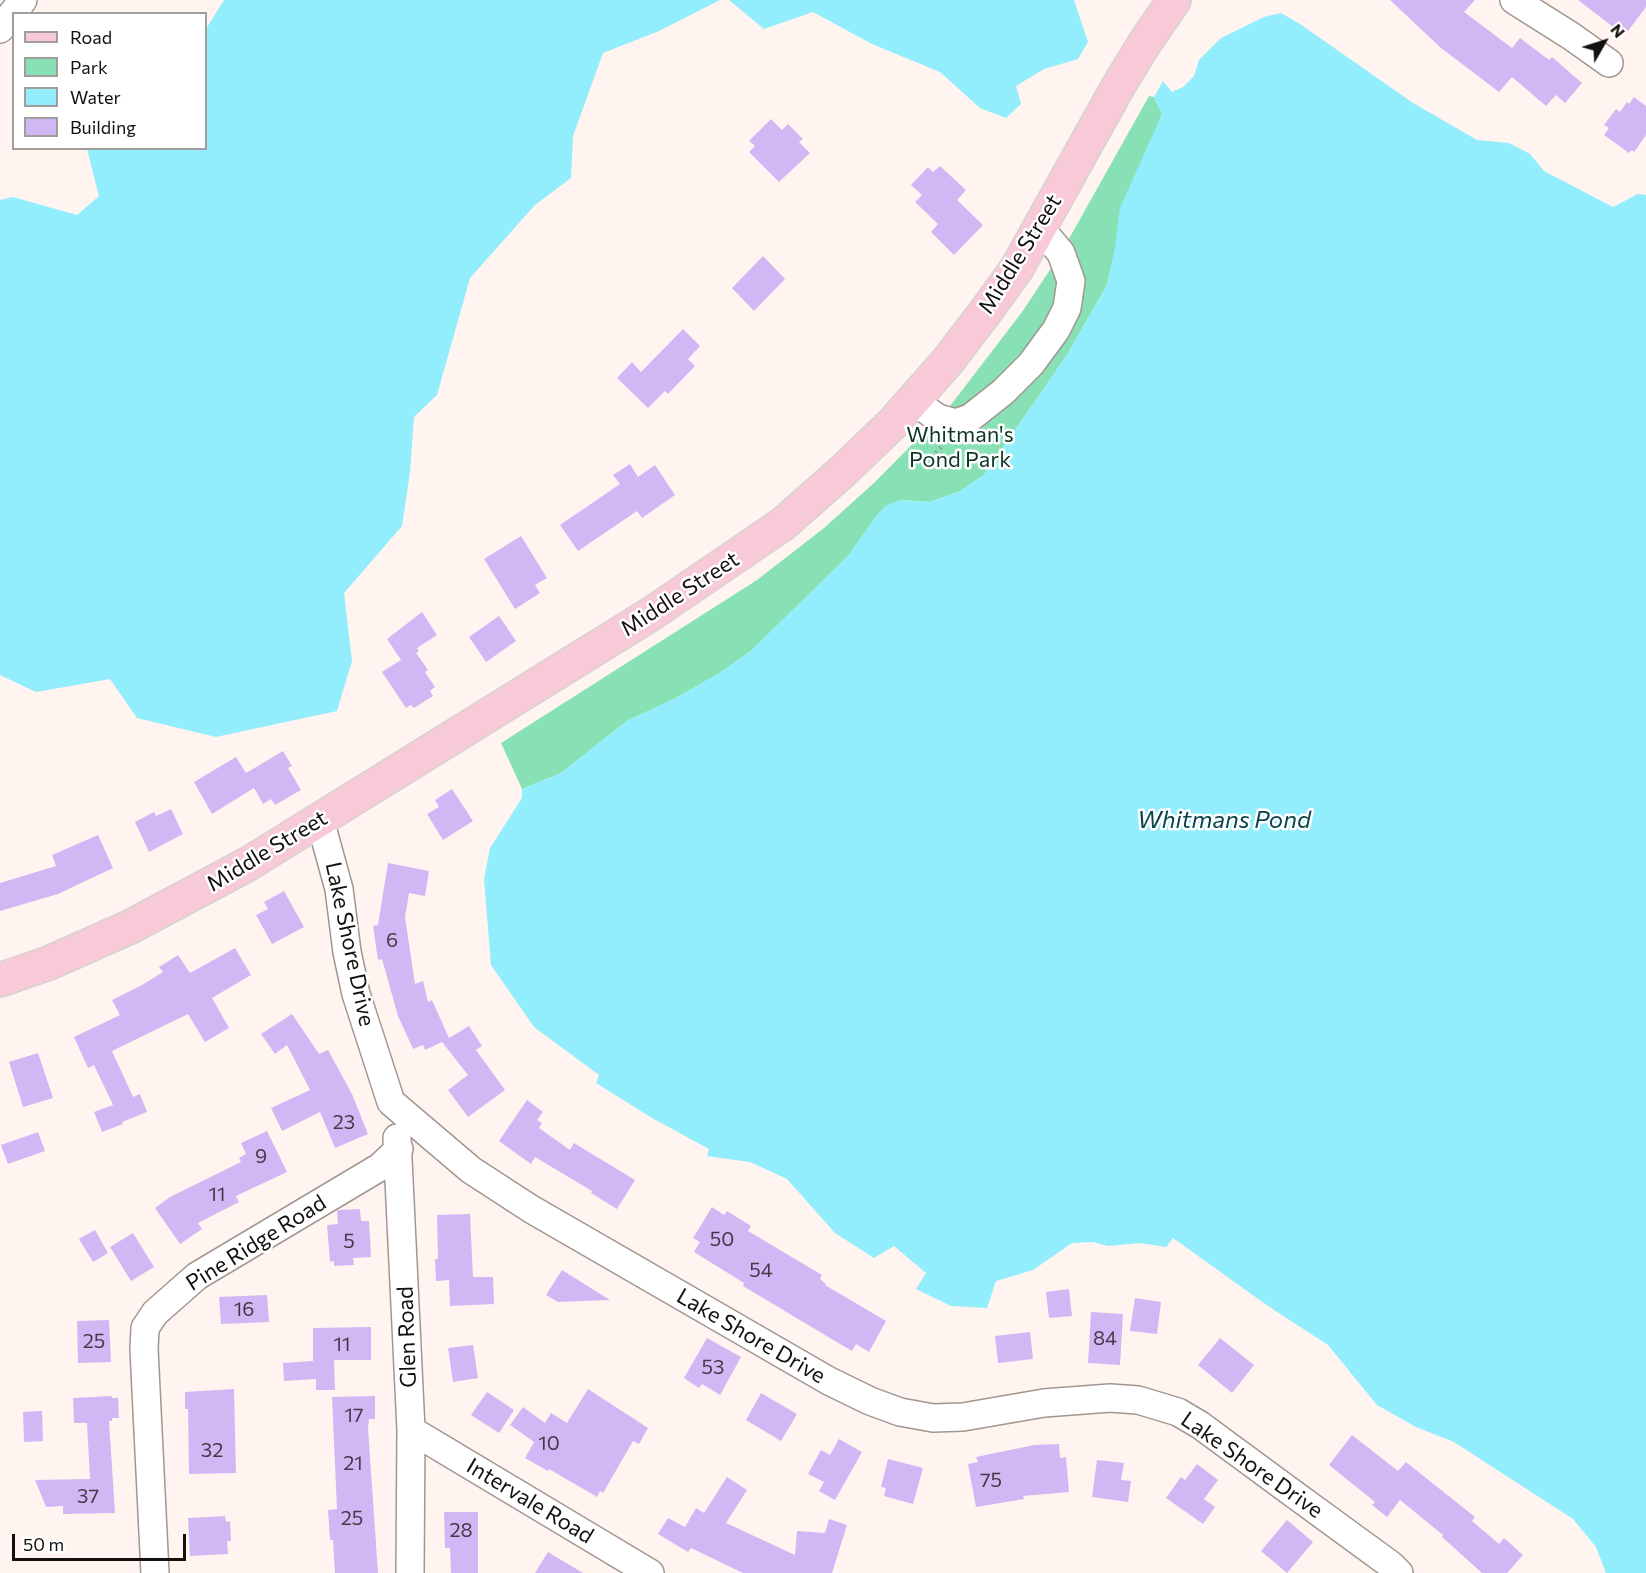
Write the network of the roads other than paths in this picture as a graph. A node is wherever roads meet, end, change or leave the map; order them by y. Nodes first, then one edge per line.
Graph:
1 (24, 0) edge
2 (1174, 0) edge
3 (1514, 0) edge
4 (14, 12) edge
5 (12, 14) edge
6 (0, 29) edge
7 (1609, 63) dead end
8 (1040, 228) junction
9 (913, 401) junction
10 (320, 819) junction
11 (0, 980) edge
12 (391, 1102) junction
13 (399, 1149) junction
14 (411, 1430) junction
15 (155, 1573) edge
16 (410, 1573) edge
17 (650, 1573) edge
18 (1398, 1573) edge

1 - 4 street
2 - 8 main road, Middle Street
3 - 7 street
5 - 6 street
8 - 9 main road, Middle Street
8 - 9 street
9 - 10 main road, Middle Street
10 - 11 main road, Middle Street
10 - 12 street, Lake Shore Drive
12 - 13 street, Glen Road
12 - 18 street, Lake Shore Drive
13 - 14 street, Glen Road
13 - 15 street, Pine Ridge Road
14 - 16 street, Glen Road
14 - 17 street, Intervale Road

